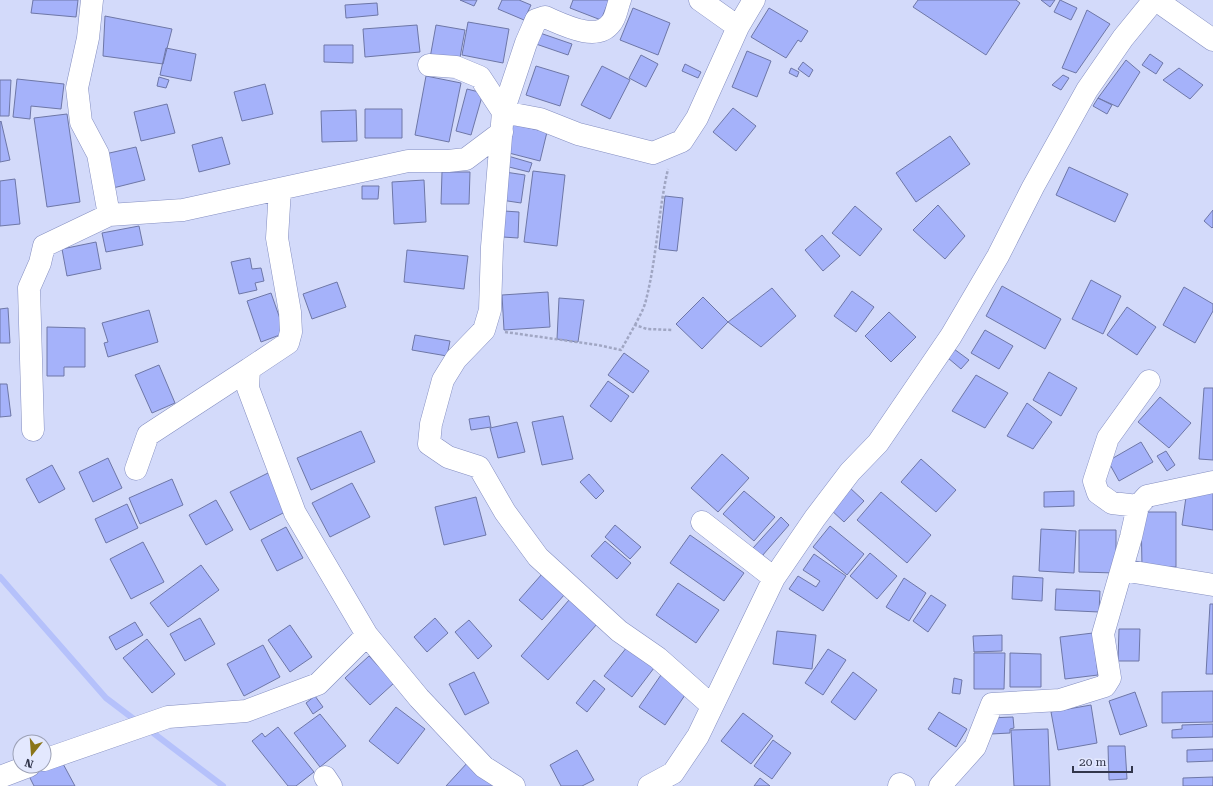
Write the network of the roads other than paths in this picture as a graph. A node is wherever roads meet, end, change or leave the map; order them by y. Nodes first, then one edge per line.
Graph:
1 (92, 0) edge
2 (620, 0) edge
3 (700, 0) edge
4 (754, 0) edge
5 (1155, 0) edge
6 (738, 27) junction
7 (1213, 40) edge
8 (429, 65) dead end
9 (502, 122) junction
10 (280, 189) junction
11 (109, 216) junction
12 (249, 370) junction
13 (1149, 381) dead end
14 (33, 430) dead end
15 (136, 469) dead end
16 (1213, 482) edge
17 (1138, 506) junction
18 (702, 522) dead end
19 (1122, 570) junction
20 (774, 578) junction
21 (1213, 585) edge
22 (366, 635) junction
23 (711, 705) junction
24 (52, 757) edge
25 (15, 774) edge
26 (6, 779) edge
27 (514, 786) edge
28 (649, 786) edge
29 (899, 786) edge
30 (904, 786) edge
31 (940, 786) edge

1 - 11 street
2 - 9 street
3 - 6 street
4 - 6 street
5 - 7 street
5 - 20 street
6 - 9 street
8 - 9 street
9 - 10 street
9 - 23 street
10 - 11 street
10 - 12 street
11 - 14 street
12 - 15 street
12 - 22 street
13 - 17 street
16 - 17 street
17 - 19 street
18 - 20 street
19 - 21 street
19 - 31 street
20 - 23 street
22 - 24 street
22 - 27 street
23 - 28 street
25 - 26 street
29 - 30 street

